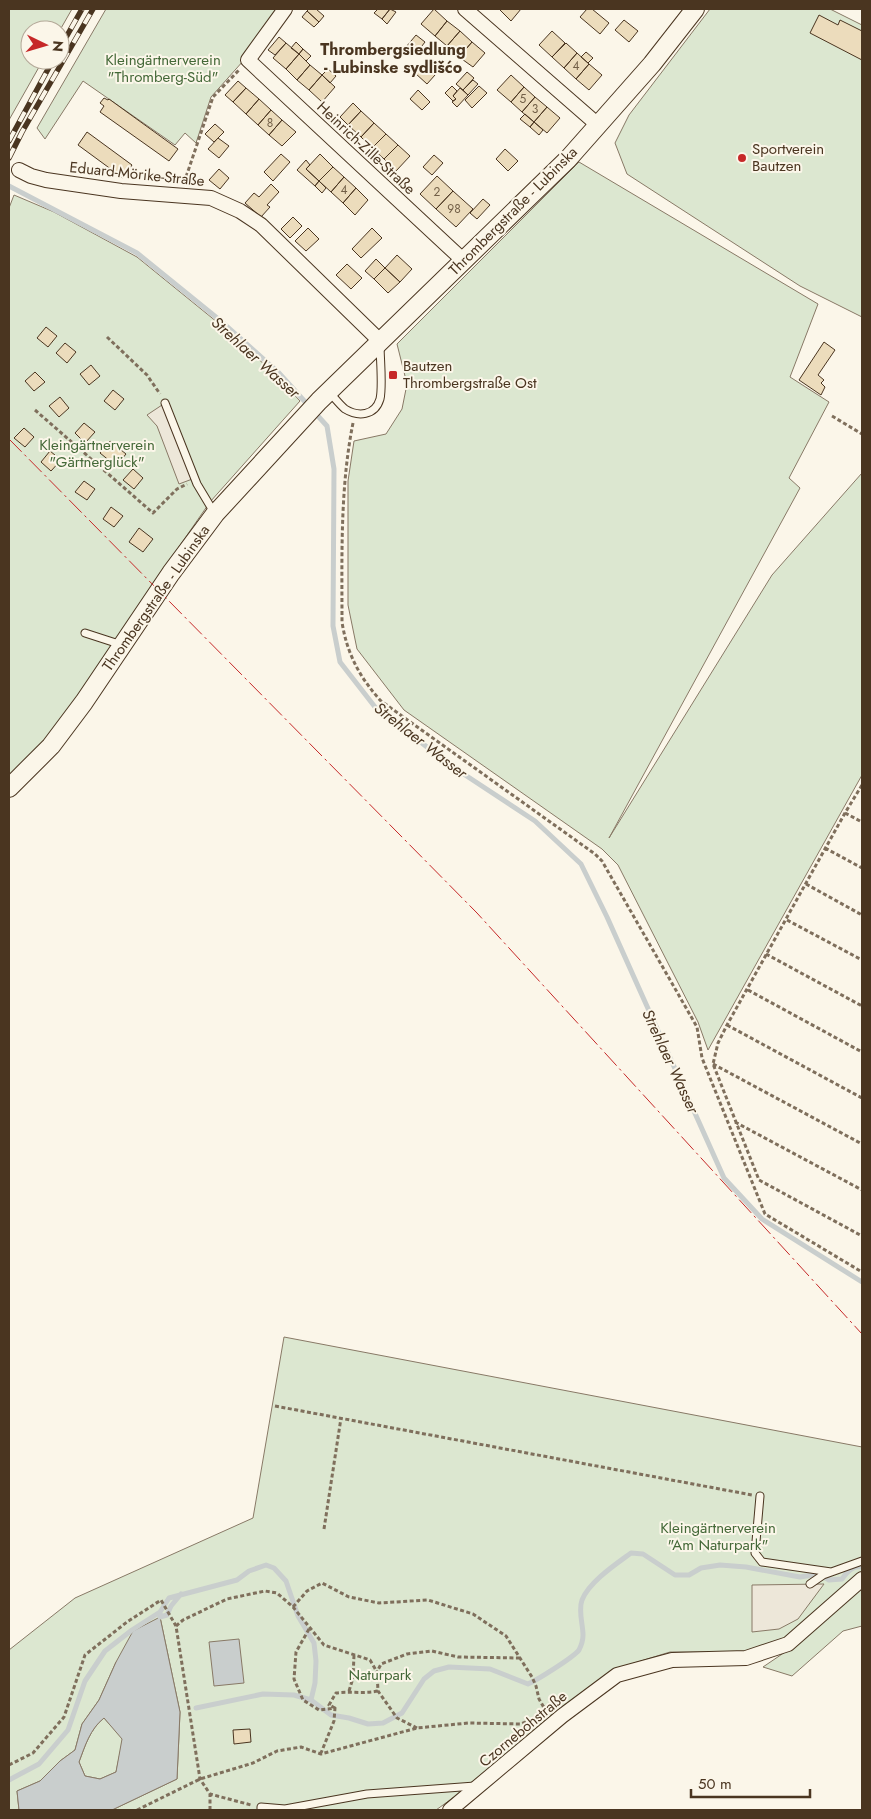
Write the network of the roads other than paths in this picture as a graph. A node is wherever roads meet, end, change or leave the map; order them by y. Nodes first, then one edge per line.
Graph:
1 (285, 9) edge
2 (464, 9) edge
3 (695, 9) edge
4 (598, 125) junction
5 (19, 170) dead end
6 (464, 261) junction
7 (380, 341) junction
8 (319, 402) junction
9 (165, 403) road end
10 (215, 514) junction
11 (85, 633) dead end
12 (123, 646) junction
13 (9, 788) edge
14 (760, 1496) road end
15 (862, 1561) edge
16 (831, 1572) junction
17 (862, 1579) edge
18 (810, 1584) dead end
19 (480, 1785) junction
20 (261, 1809) edge
21 (450, 1810) edge

1 - 6 street, Heinrich-Zille-Straße
2 - 4 street
3 - 4 street, Thrombergstraße - Lubinska
4 - 6 street, Thrombergstraße - Lubinska
5 - 7 street, Eduard-Mörike-Straße
6 - 7 street, Thrombergstraße - Lubinska
7 - 8 street, Thrombergstraße - Lubinska
7 - 8 lane
8 - 10 street, Thrombergstraße - Lubinska
9 - 10 lane
10 - 12 street, Thrombergstraße - Lubinska
11 - 12 lane
12 - 13 street, Thrombergstraße - Lubinska
14 - 16 lane
15 - 16 lane
16 - 18 lane
17 - 19 street, Czornebohstraße
19 - 20 lane
19 - 21 street, Czornebohstraße

